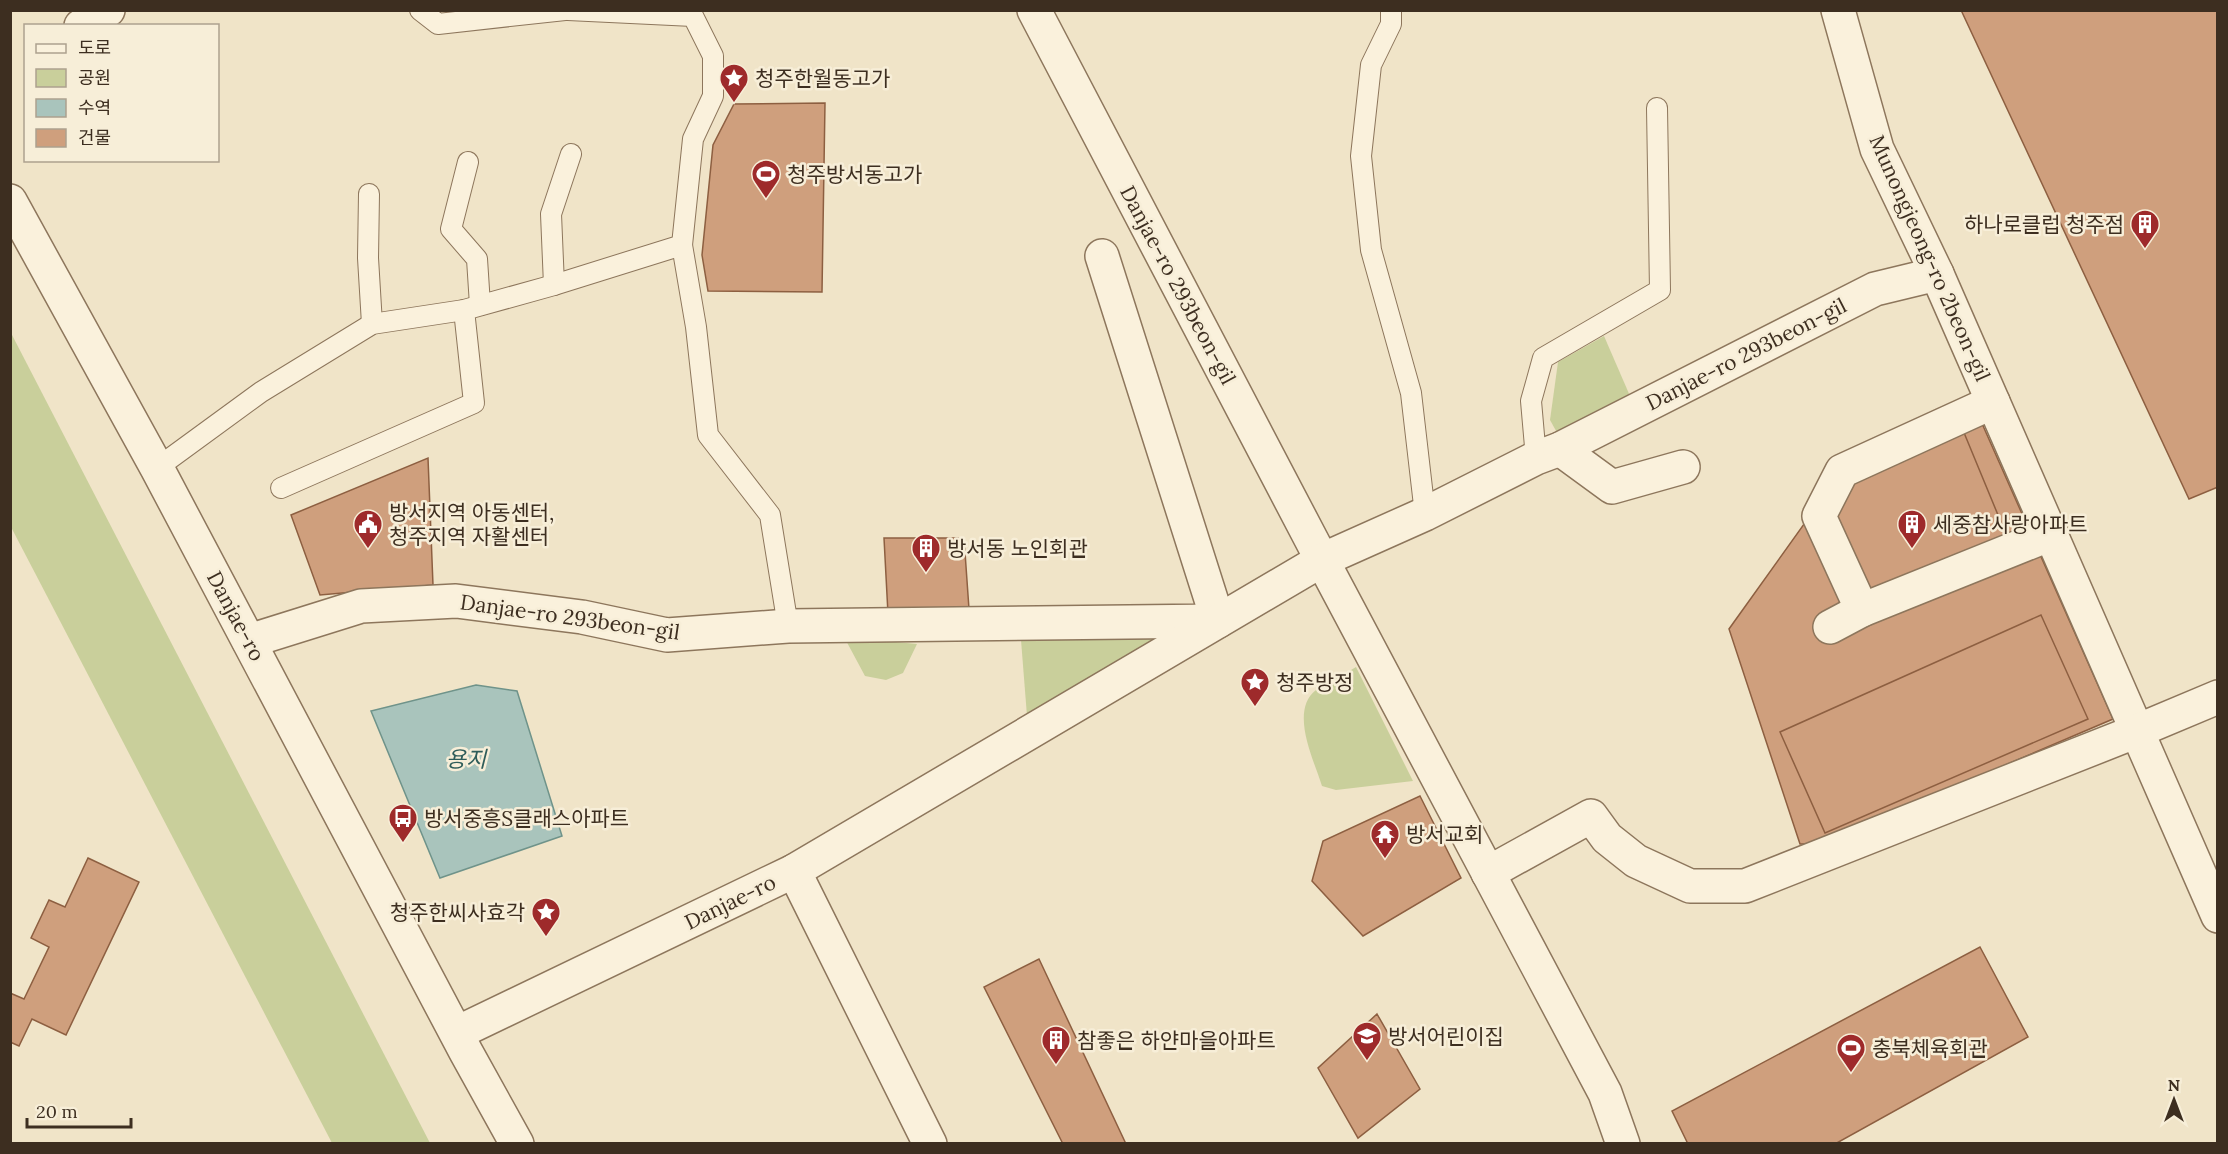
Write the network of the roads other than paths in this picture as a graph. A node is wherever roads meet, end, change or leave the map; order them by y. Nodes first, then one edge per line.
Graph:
1 (108, 10) edge
2 (420, 10) edge
3 (567, 10) edge
4 (1034, 10) edge
5 (1391, 10) edge
6 (1838, 10) edge
7 (693, 13) edge
8 (84, 24) edge
9 (1657, 108) dead end
10 (571, 154) dead end
11 (468, 162) dead end
12 (369, 194) dead end
13 (10, 201) edge
14 (682, 245) junction
15 (1102, 256) dead end
16 (1937, 274) junction
17 (555, 285) junction
18 (472, 308) junction
19 (372, 324) junction
20 (1993, 402) junction
21 (1548, 454) junction
22 (1683, 466) dead end
23 (158, 468) junction
24 (281, 488) dead end
25 (1425, 514) junction
26 (2051, 534) junction
27 (1322, 560) junction
28 (1862, 610) junction
29 (1218, 621) junction
30 (788, 626) junction
31 (1830, 627) dead end
32 (249, 641) junction
33 (2217, 697) edge
34 (2137, 731) junction
35 (794, 871) junction
36 (1488, 873) junction
37 (2217, 916) edge
38 (456, 1033) junction
39 (517, 1143) edge
40 (930, 1143) edge
41 (1623, 1143) edge

1 - 8 street
2 - 3 lane
3 - 7 lane
4 - 27 street, Danjae-ro 293beon-gil
5 - 25 lane
6 - 16 street, Munongjeong-ro 2beon-gil
7 - 14 lane
9 - 21 lane
10 - 17 lane
11 - 18 lane
12 - 19 lane
13 - 23 street, Danjae-ro
14 - 17 lane
14 - 30 lane
15 - 29 street
16 - 20 street, Munongjeong-ro 2beon-gil
16 - 21 street, Danjae-ro 293beon-gil
17 - 18 lane
18 - 19 lane
18 - 24 lane
19 - 23 lane
20 - 26 street, Munongjeong-ro 2beon-gil
20 - 28 street, Munongjeong-ro 2beon-gil
21 - 22 street
21 - 25 street, Danjae-ro 293beon-gil
23 - 32 street, Danjae-ro
25 - 27 street, Danjae-ro 293beon-gil
26 - 28 street
26 - 34 street, Munongjeong-ro 2beon-gil
27 - 29 street, Danjae-ro 293beon-gil
27 - 36 street, Danjae-ro 293beon-gil
28 - 31 street
29 - 30 street, Danjae-ro 293beon-gil
29 - 35 street, Danjae-ro 293beon-gil
30 - 32 street, Danjae-ro 293beon-gil
32 - 38 street, Danjae-ro
33 - 34 street
34 - 36 street
34 - 37 street, Munongjeong-ro 2beon-gil
35 - 38 street, Danjae-ro
35 - 40 street, Danjae-ro
36 - 41 street, Danjae-ro 293beon-gil
38 - 39 street, Danjae-ro

